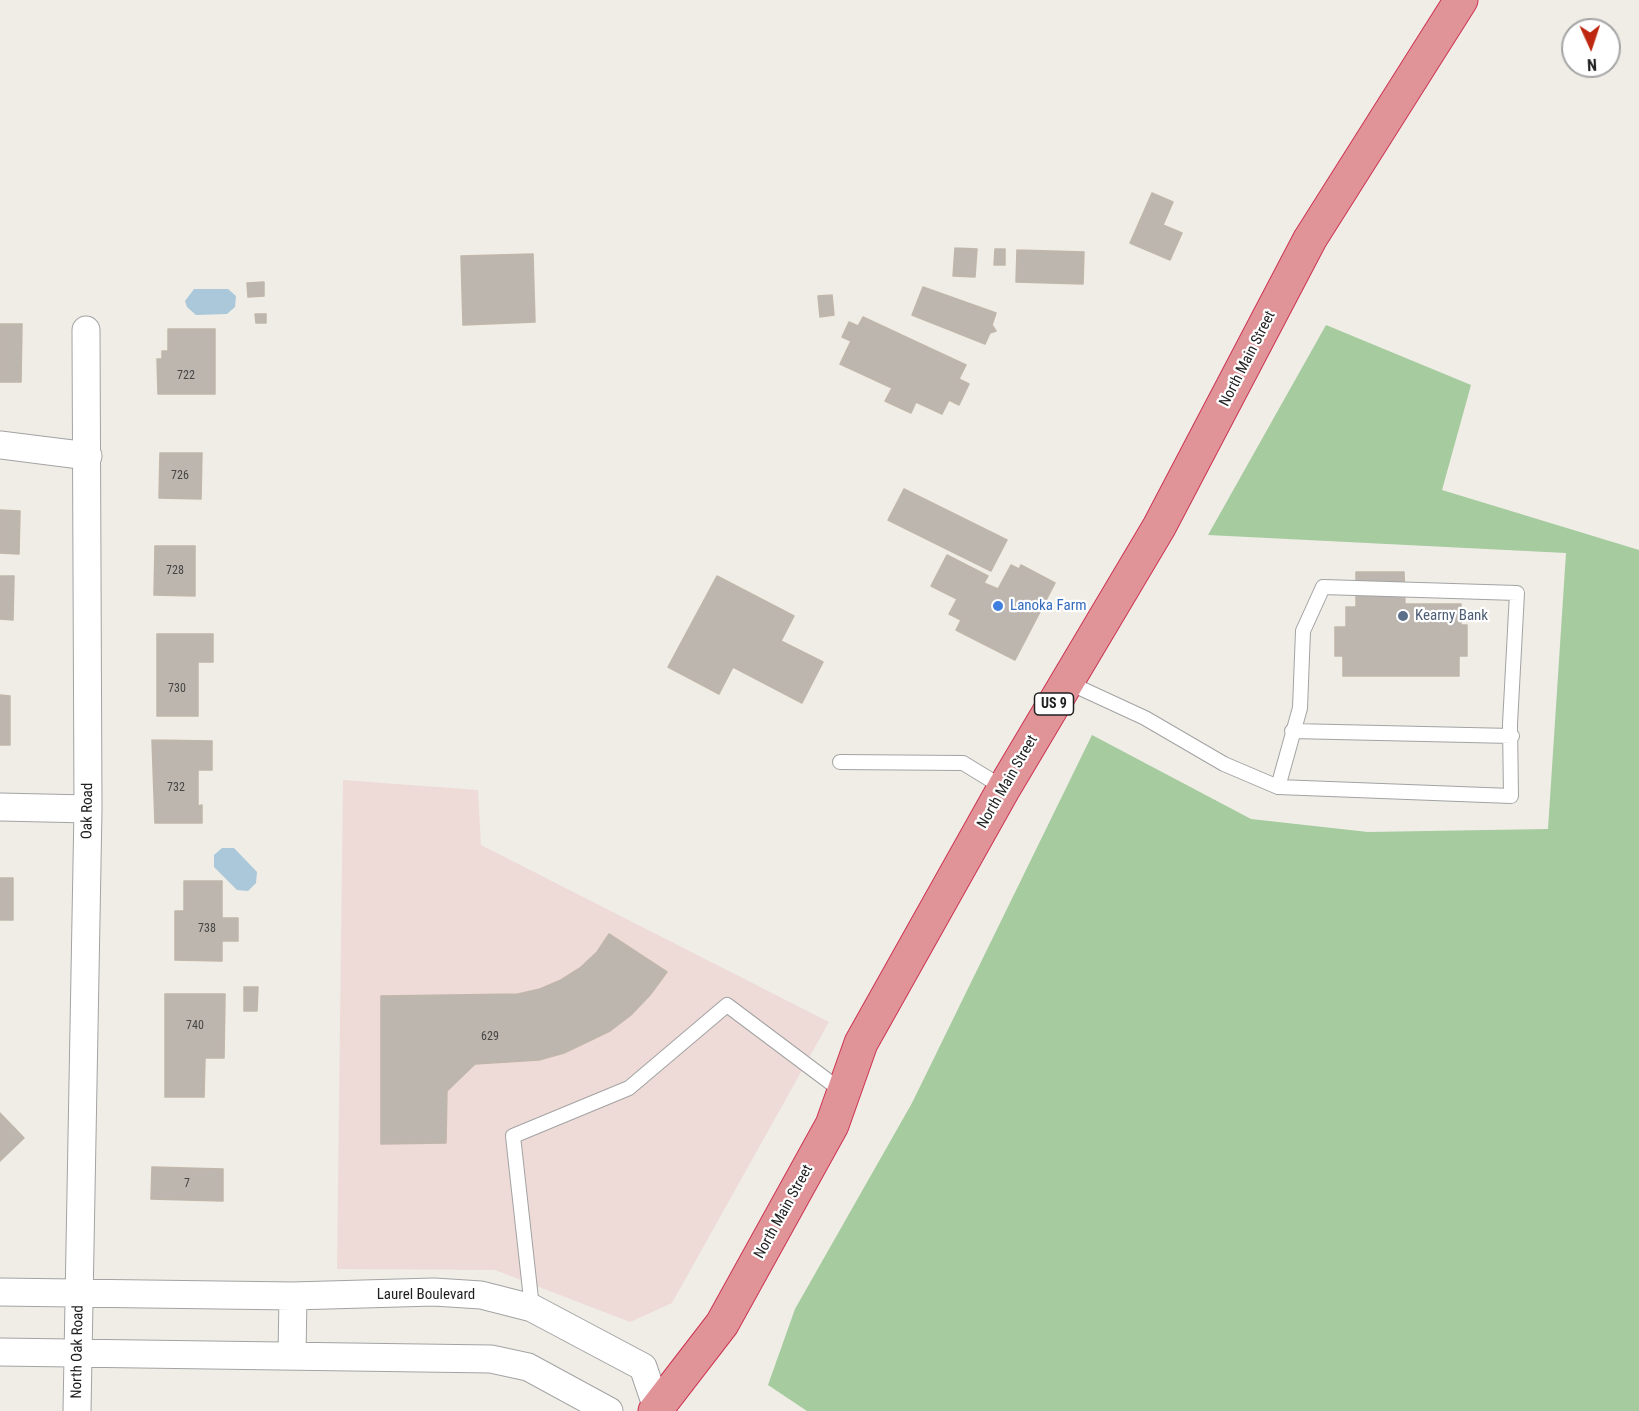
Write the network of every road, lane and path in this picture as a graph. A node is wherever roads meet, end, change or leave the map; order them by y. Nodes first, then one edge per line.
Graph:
1 (1461, 0) edge
2 (86, 330) dead end
3 (0, 445) edge
4 (88, 456) junction
5 (1067, 682) junction
6 (1292, 730) junction
7 (1512, 736) junction
8 (840, 762) dead end
9 (1278, 787) junction
10 (1004, 788) junction
11 (0, 807) edge
12 (88, 809) junction
13 (843, 1092) junction
14 (0, 1292) edge
15 (79, 1292) junction
16 (293, 1296) junction
17 (532, 1308) junction
18 (0, 1352) edge
19 (78, 1353) junction
20 (292, 1355) junction
21 (654, 1410) edge
22 (77, 1411) edge
23 (609, 1411) edge

1 - 5 highway, North Main Street / US 9
2 - 4 street, Oak Road
3 - 4 street
4 - 12 street, Oak Road
5 - 9 lane
5 - 10 highway, North Main Street / US 9
6 - 7 lane
6 - 7 lane
6 - 9 lane
7 - 9 lane
8 - 10 lane
10 - 13 highway, North Main Street / US 9
11 - 12 street
12 - 15 street, Oak Road
13 - 17 lane
13 - 21 highway, North Main Street / US 9
14 - 15 street, Laurel Boulevard
15 - 16 street, Laurel Boulevard
15 - 19 street, North Oak Road
16 - 17 street, Laurel Boulevard
16 - 20 street
17 - 21 street, Laurel Boulevard
18 - 19 street
19 - 20 street
19 - 22 street, North Oak Road
20 - 23 street

